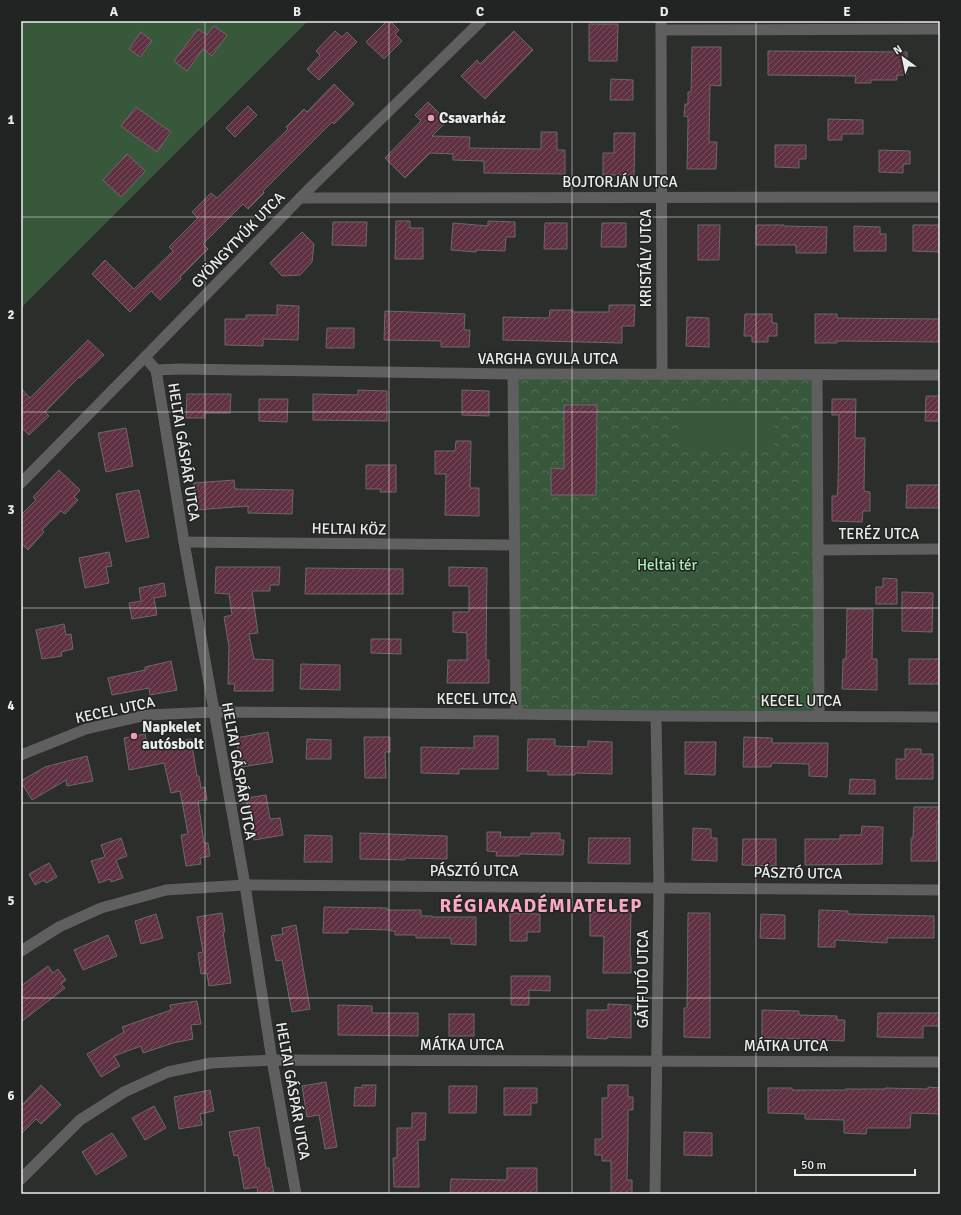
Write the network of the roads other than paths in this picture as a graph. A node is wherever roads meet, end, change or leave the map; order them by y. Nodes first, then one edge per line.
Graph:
1 (481, 21) edge
2 (661, 25) edge
3 (940, 29) edge
4 (661, 196) junction
5 (940, 197) edge
6 (300, 198) junction
7 (146, 357) junction
8 (156, 370) junction
9 (513, 374) junction
10 (662, 374) junction
11 (818, 375) junction
12 (940, 375) edge
13 (21, 483) edge
14 (184, 542) junction
15 (514, 545) junction
16 (940, 549) edge
17 (818, 550) junction
18 (213, 712) junction
19 (516, 714) junction
20 (656, 716) junction
21 (819, 716) junction
22 (940, 717) edge
23 (21, 755) edge
24 (244, 885) junction
25 (659, 887) junction
26 (940, 890) edge
27 (21, 952) edge
28 (272, 1060) junction
29 (657, 1060) junction
30 (940, 1062) edge
31 (21, 1179) edge
32 (296, 1194) edge
33 (655, 1194) edge

1 - 6 street, GYÖNGYTYÚK UTCA
2 - 3 street
2 - 4 street, KRISTÁLY UTCA
4 - 5 street, BOJTORJÁN UTCA
4 - 6 street, BOJTORJÁN UTCA
4 - 10 street, KRISTÁLY UTCA
6 - 7 street, GYÖNGYTYÚK UTCA
7 - 8 street, HELTAI GÁSPÁR UTCA
7 - 13 street, GYÖNGYTYÚK UTCA
8 - 9 street, VARGHA GYULA UTCA
8 - 14 street, HELTAI GÁSPÁR UTCA
9 - 10 street, VARGHA GYULA UTCA
9 - 15 street
10 - 11 street, VARGHA GYULA UTCA
11 - 12 street, VARGHA GYULA UTCA
11 - 17 street
14 - 15 street, HELTAI KÖZ
14 - 18 street, HELTAI GÁSPÁR UTCA
15 - 19 street
16 - 17 street, TERÉZ UTCA
17 - 21 street
18 - 19 street, KECEL UTCA
18 - 23 street, KECEL UTCA
18 - 24 street, HELTAI GÁSPÁR UTCA
19 - 20 street, KECEL UTCA
20 - 21 street, KECEL UTCA
20 - 25 street, GÁTFUTÓ UTCA
21 - 22 street, KECEL UTCA
24 - 25 street, PÁSZTÓ UTCA
24 - 27 street, PÁSZTÓ UTCA
24 - 28 street, HELTAI GÁSPÁR UTCA
25 - 26 street, PÁSZTÓ UTCA
25 - 29 street, GÁTFUTÓ UTCA
28 - 29 street, MÁTKA UTCA
28 - 31 street, MÁTKA UTCA
28 - 32 street, HELTAI GÁSPÁR UTCA
29 - 30 street, MÁTKA UTCA
29 - 33 street, GÁTFUTÓ UTCA

